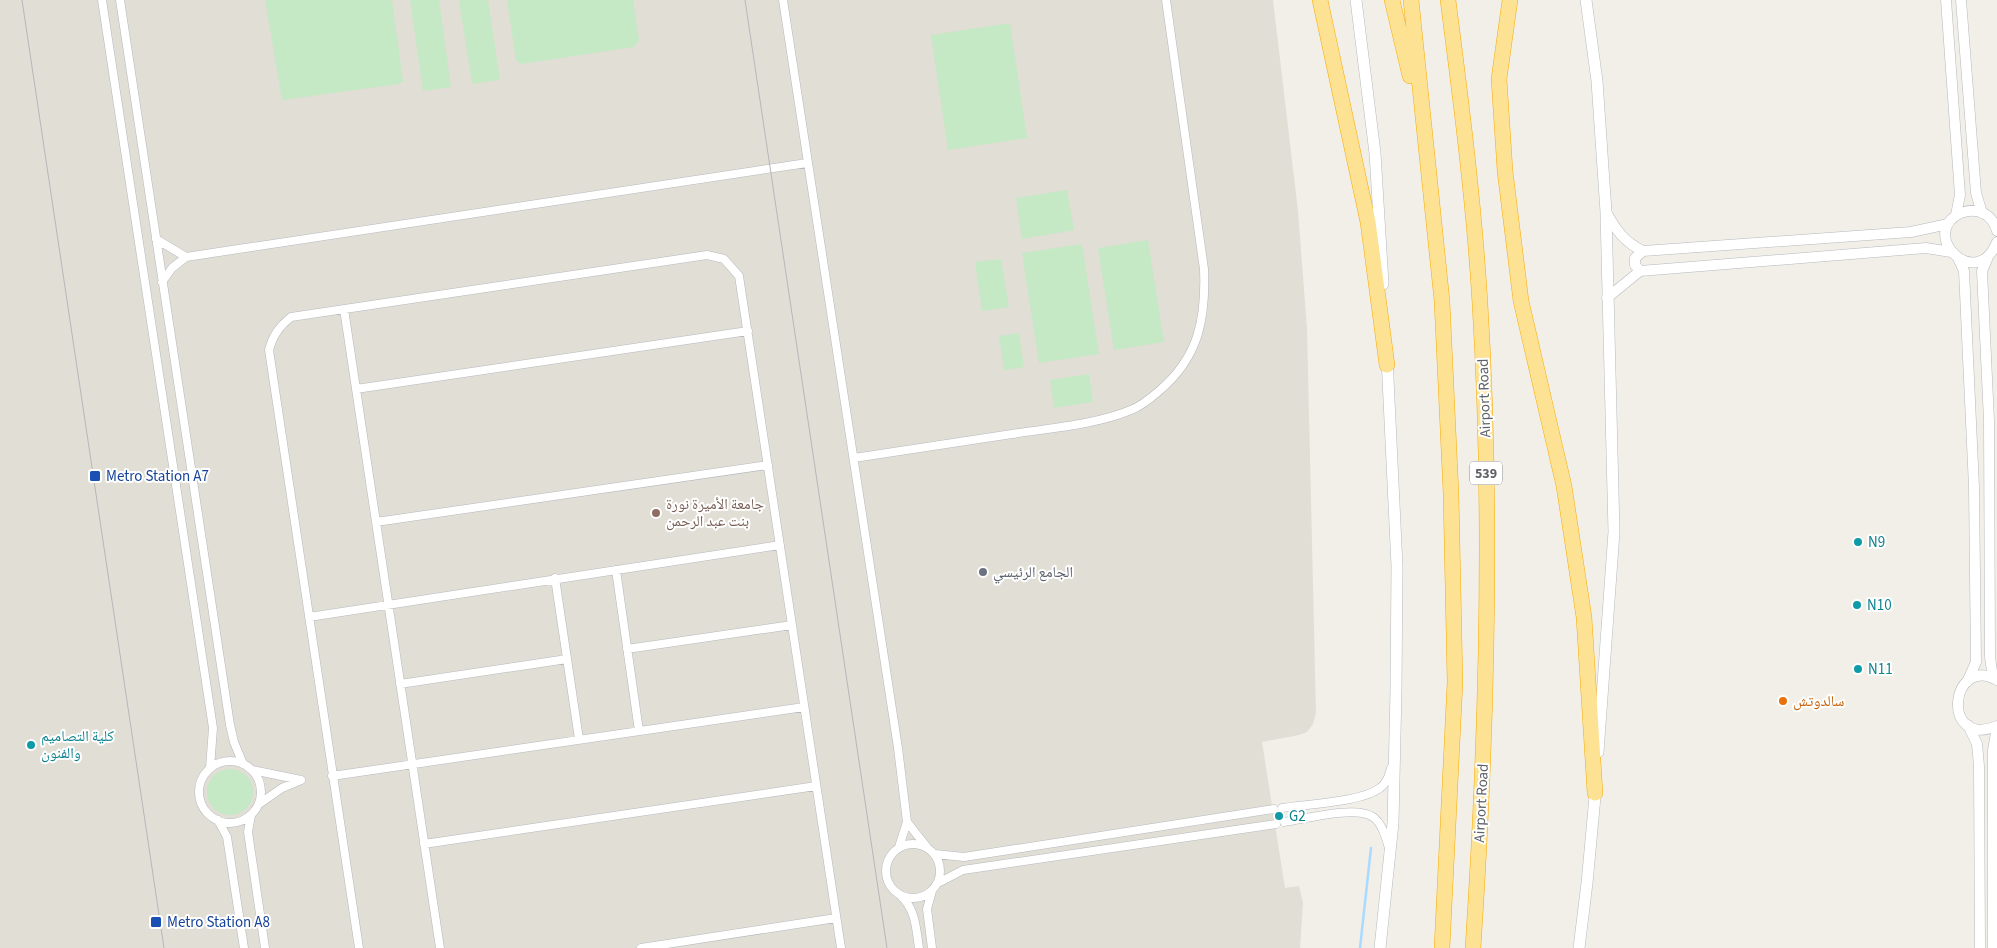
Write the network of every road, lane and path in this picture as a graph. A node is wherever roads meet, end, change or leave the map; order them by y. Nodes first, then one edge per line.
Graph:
1 (102, 0) edge
2 (120, 0) edge
3 (783, 0) edge
4 (1166, 0) edge
5 (1320, 0) edge
6 (1356, 0) edge
7 (1392, 0) edge
8 (1411, 0) edge
9 (1448, 0) edge
10 (1510, 0) edge
11 (1586, 0) edge
12 (1946, 0) edge
13 (1961, 0) edge
14 (1426, 150) junction
15 (807, 163) junction
16 (1606, 212) junction
17 (1982, 212) junction
18 (1956, 215) junction
19 (1948, 224) junction
20 (1996, 227) edge
21 (156, 239) junction
22 (1997, 242) edge
23 (1644, 251) junction
24 (1954, 255) junction
25 (186, 257) junction
26 (1988, 257) junction
27 (1640, 271) junction
28 (162, 282) junction
29 (1607, 298) junction
30 (344, 309) junction
31 (748, 331) junction
32 (1387, 365) junction
33 (356, 389) junction
34 (854, 458) junction
35 (768, 465) junction
36 (376, 522) junction
37 (780, 545) junction
38 (616, 570) junction
39 (1994, 576) edge
40 (556, 578) junction
41 (388, 603) junction
42 (308, 617) junction
43 (792, 625) junction
44 (627, 650) junction
45 (567, 659) junction
46 (1995, 679) edge
47 (1967, 682) junction
48 (400, 684) junction
49 (804, 706) junction
50 (1968, 725) junction
51 (1997, 727) edge
52 (639, 731) junction
53 (579, 739) junction
54 (1395, 754) junction
55 (244, 764) junction
56 (412, 764) junction
57 (210, 768) junction
58 (252, 770) junction
59 (332, 776) junction
60 (816, 786) junction
61 (1595, 793) junction
62 (259, 804) junction
63 (1296, 806) junction
64 (250, 815) junction
65 (218, 820) junction
66 (1298, 820) junction
67 (907, 822) junction
68 (424, 844) junction
69 (899, 848) junction
70 (929, 848) junction
71 (1390, 850) junction
72 (935, 854) junction
73 (938, 883) junction
74 (933, 890) junction
75 (901, 896) junction
76 (1443, 910) junction
77 (836, 918) junction
78 (244, 948) edge
79 (265, 948) edge
80 (359, 948) edge
81 (440, 948) edge
82 (641, 948) edge
83 (841, 948) edge
84 (919, 948) edge
85 (932, 948) edge
86 (1380, 948) edge
87 (1436, 948) edge
88 (1442, 948) edge
89 (1473, 948) edge
90 (1579, 948) edge
91 (1980, 948) edge
92 (1993, 948) edge

1 - 57 street
2 - 21 street
3 - 15 street
4 - 34 street
5 - 32 highway
6 - 32 main road
7 - 14 highway
8 - 14 highway, 539
9 - 89 highway, Airport Road / 539
10 - 61 highway
11 - 16 main road
12 - 18 street
13 - 17 street
14 - 76 highway, 539
15 - 25 street
15 - 34 street
16 - 23 street
16 - 29 main road
17 - 18 street
17 - 20 street
18 - 19 street
19 - 23 street
19 - 24 street
21 - 25 street
21 - 28 street
22 - 26 street
23 - 27 street
24 - 26 street
24 - 27 street
24 - 47 street
25 - 28 street
26 - 39 street
27 - 29 street
28 - 55 street
29 - 61 main road
30 - 31 street
30 - 33 street
30 - 42 street
31 - 33 street
31 - 35 street
32 - 54 main road
33 - 36 street
34 - 67 street
35 - 36 street
35 - 37 street
36 - 41 street
37 - 38 street
37 - 43 street
38 - 40 street
38 - 44 street
39 - 46 street
40 - 41 street
40 - 45 street
41 - 42 street
41 - 48 street
42 - 59 street
43 - 44 street
43 - 49 street
44 - 52 street
45 - 48 street
45 - 53 street
46 - 47 street
47 - 50 street
48 - 56 street
49 - 52 street
49 - 60 street
50 - 51 street
50 - 91 street
51 - 92 street
52 - 53 street
53 - 56 street
54 - 63 street
54 - 71 main road
55 - 57 street
55 - 58 street
56 - 59 street
56 - 68 street
57 - 65 street
58 - 62 street
58 - 62 street
59 - 80 street
60 - 68 street
60 - 77 street
61 - 90 main road
62 - 64 street
63 - 66 street
63 - 72 street
64 - 65 street
64 - 79 street
65 - 78 street
66 - 71 street
66 - 73 street
67 - 69 street
67 - 70 street
68 - 81 street
69 - 70 street
69 - 75 street
70 - 72 street
71 - 86 main road
72 - 73 street
73 - 74 street
74 - 75 street
74 - 85 street
75 - 84 street
76 - 87 highway
76 - 88 highway, 539
77 - 82 street
77 - 83 street

